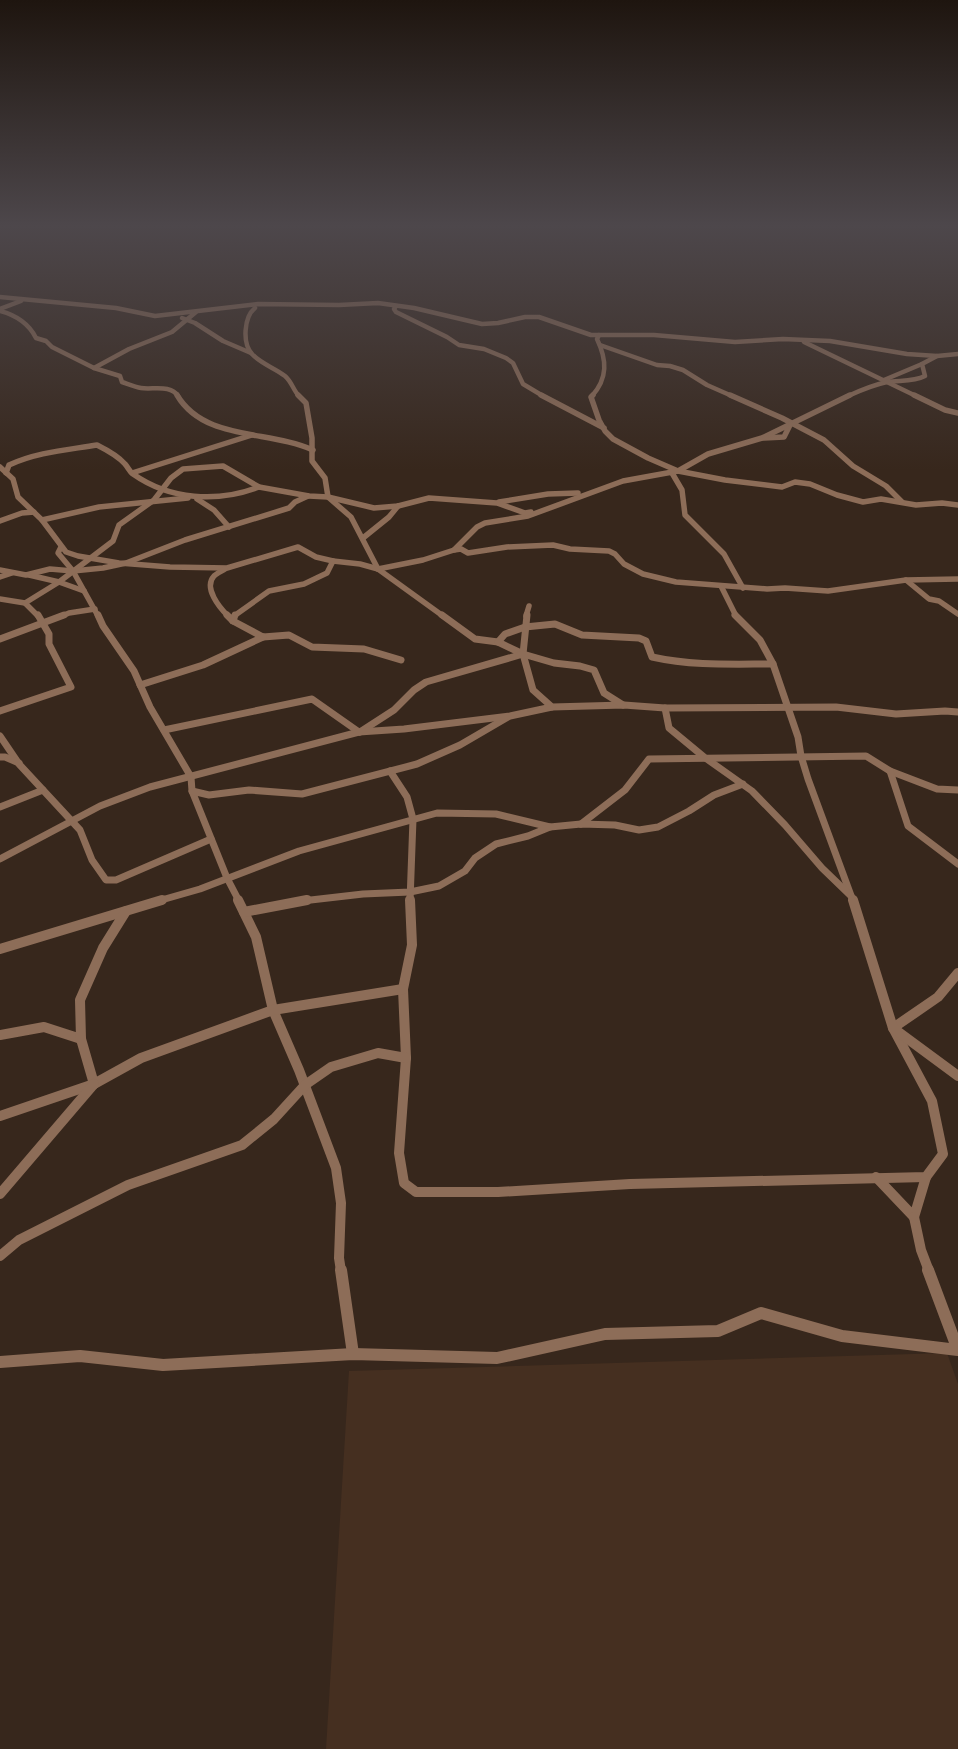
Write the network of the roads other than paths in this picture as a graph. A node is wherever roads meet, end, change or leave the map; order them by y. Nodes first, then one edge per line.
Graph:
1 (112, 308) edge
2 (217, 308) edge
3 (255, 308) joint
4 (395, 308) edge
5 (404, 308) edge
6 (0, 310) edge
7 (194, 312) junction
8 (166, 315) junction
9 (185, 320) junction
10 (599, 335) junction
11 (795, 340) junction
12 (600, 345) junction
13 (251, 353) junction
14 (958, 354) edge
15 (937, 356) junction
16 (112, 360) junction
17 (922, 364) junction
18 (94, 368) junction
19 (113, 373) junction
20 (885, 382) junction
21 (958, 413) edge
22 (791, 423) junction
23 (604, 429) junction
24 (253, 435) junction
25 (762, 438) junction
26 (313, 450) junction
27 (0, 467) edge
28 (675, 472) junction
29 (6, 473) junction
30 (132, 473) junction
31 (259, 487) junction
32 (163, 488) junction
33 (591, 492) junction
34 (309, 496) junction
35 (328, 497) junction
36 (193, 498) junction
37 (154, 500) junction
38 (903, 502) junction
39 (497, 503) junction
40 (958, 505) edge
41 (398, 506) junction
42 (536, 511) junction
43 (34, 512) junction
44 (42, 520) junction
45 (0, 521) edge
46 (229, 527) junction
47 (363, 538) junction
48 (62, 546) junction
49 (454, 550) junction
50 (90, 558) junction
51 (333, 561) junction
52 (126, 563) junction
53 (226, 568) junction
54 (378, 569) junction
55 (0, 570) edge
56 (74, 571) junction
57 (12, 573) junction
58 (26, 575) junction
59 (0, 577) edge
60 (958, 579) edge
61 (906, 580) junction
62 (59, 582) junction
63 (721, 586) junction
64 (743, 588) junction
65 (84, 591) junction
66 (0, 599) edge
67 (25, 602) junction
68 (529, 606) dead end
69 (95, 609) junction
70 (958, 614) edge
71 (233, 621) junction
72 (44, 624) junction
73 (525, 626) junction
74 (263, 636) junction
75 (0, 639) edge
76 (498, 642) junction
77 (523, 654) junction
78 (401, 660) dead end
79 (773, 664) junction
80 (140, 685) junction
81 (624, 706) junction
82 (552, 707) junction
83 (787, 707) junction
84 (665, 708) junction
85 (0, 711) edge
86 (958, 712) edge
87 (510, 716) junction
88 (164, 730) junction
89 (360, 732) junction
90 (0, 736) edge
91 (801, 756) junction
92 (0, 757) edge
93 (704, 757) junction
94 (19, 764) junction
95 (390, 771) junction
96 (890, 771) junction
97 (192, 777) junction
98 (743, 784) junction
99 (43, 790) junction
100 (958, 790) edge
101 (192, 791) junction
102 (0, 807) edge
103 (413, 819) junction
104 (72, 821) junction
105 (581, 824) junction
106 (550, 827) junction
107 (211, 839) junction
108 (0, 859) edge
109 (958, 864) edge
110 (227, 878) junction
111 (410, 892) junction
112 (852, 898) junction
113 (126, 911) junction
114 (244, 912) junction
115 (0, 949) edge
116 (958, 973) edge
117 (403, 989) junction
118 (273, 1010) junction
119 (893, 1028) junction
120 (0, 1035) edge
121 (81, 1038) junction
122 (406, 1058) junction
123 (958, 1076) edge
124 (94, 1084) junction
125 (305, 1085) junction
126 (0, 1116) edge
127 (876, 1177) junction
128 (926, 1177) junction
129 (0, 1194) edge
130 (914, 1217) junction
131 (0, 1256) edge
132 (958, 1350) edge
133 (353, 1354) junction
134 (0, 1362) edge

1 - 8 street
2 - 7 street
3 - 7 street
3 - 13 street
4 - 23 street
5 - 10 street
6 - 18 street
7 - 8 street
7 - 9 street
8 - 9 street
9 - 13 street
9 - 16 street
10 - 11 street
10 - 12 street
11 - 15 street
11 - 20 street
12 - 22 street
12 - 23 street
13 - 26 street
14 - 15 street
15 - 17 street
16 - 18 street
16 - 19 street
17 - 20 street
17 - 20 street
18 - 19 street
19 - 24 street
20 - 21 street
20 - 22 street
22 - 25 street
22 - 25 street
22 - 38 street
23 - 28 street
24 - 26 street
24 - 30 street
25 - 28 street
26 - 35 street
27 - 29 street
28 - 33 street
28 - 38 street
28 - 64 street
29 - 30 street
29 - 43 street
30 - 32 street
31 - 32 street
31 - 34 street
31 - 36 street
32 - 36 street
32 - 37 street
33 - 39 street
33 - 42 street
34 - 35 street
34 - 46 street
35 - 41 street
35 - 47 street
36 - 37 street
36 - 46 street
37 - 44 street
37 - 50 street
38 - 40 street
39 - 41 street
39 - 42 street
41 - 47 street
42 - 49 street
43 - 44 street
43 - 45 street
44 - 48 street
46 - 52 street
47 - 54 street
48 - 50 street
48 - 56 street
49 - 54 street
49 - 63 street
50 - 52 street
50 - 56 street
51 - 53 street
51 - 54 street
51 - 71 street
52 - 53 street
52 - 56 street
53 - 71 street
54 - 76 street
55 - 57 street
56 - 58 street
56 - 62 street
56 - 65 street
57 - 58 street
57 - 59 street
58 - 62 street
60 - 61 street
61 - 64 street
61 - 70 street
62 - 65 street
62 - 67 street
63 - 64 street
63 - 79 street
65 - 69 street
66 - 67 street
67 - 72 street
68 - 73 street
69 - 72 street
69 - 80 street
71 - 74 street
72 - 75 street
72 - 85 street
73 - 76 street
73 - 77 street
73 - 79 street
74 - 78 street
74 - 80 street
76 - 77 street
77 - 81 street
77 - 82 street
77 - 89 street
79 - 83 street
80 - 88 street
81 - 82 street
81 - 84 street
82 - 87 street
83 - 84 street
83 - 86 street
83 - 91 street
84 - 93 street
87 - 89 street
87 - 95 street
88 - 89 street
88 - 97 street
89 - 97 street
90 - 94 street
91 - 93 street
91 - 96 street
91 - 112 street
92 - 94 street
93 - 98 street
93 - 105 street
94 - 99 street
95 - 101 street
95 - 103 street
96 - 100 street
96 - 109 street
97 - 101 street
97 - 104 street
98 - 105 street
98 - 112 street
99 - 102 street
99 - 104 street
101 - 107 street
103 - 106 street
103 - 110 street
103 - 111 street
104 - 107 street
104 - 108 street
105 - 106 street
106 - 111 street
107 - 110 street
110 - 113 street
110 - 114 street
111 - 114 street
111 - 117 street
112 - 119 street
113 - 115 street
113 - 121 street
114 - 118 street
116 - 119 street
117 - 118 street
117 - 122 street
118 - 124 street
118 - 125 street
119 - 123 street
119 - 128 street
120 - 121 street
121 - 124 street
122 - 125 street
122 - 127 street
124 - 126 street
124 - 129 street
125 - 131 street
125 - 133 street
127 - 128 street
127 - 130 street
128 - 130 street
130 - 132 street
132 - 133 street
133 - 134 street

